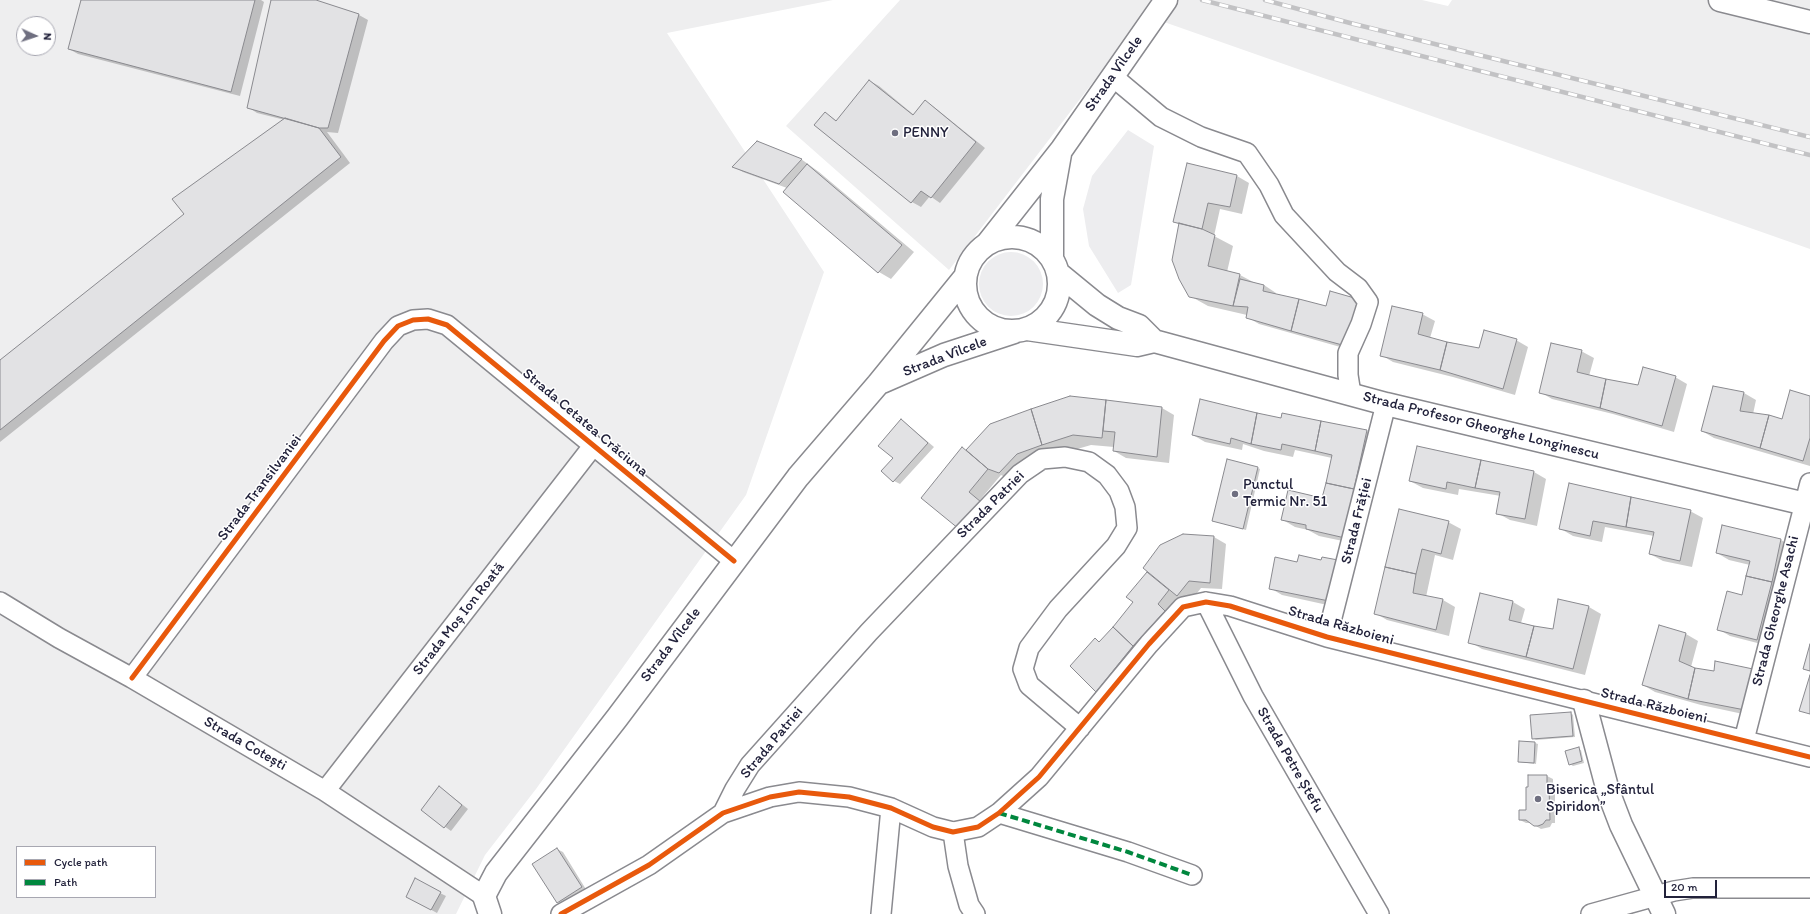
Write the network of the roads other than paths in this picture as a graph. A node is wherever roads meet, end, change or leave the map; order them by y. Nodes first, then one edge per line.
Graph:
1 (1166, 0) edge
2 (1720, 0) edge
3 (1810, 22) edge
4 (1112, 76) junction
5 (1062, 149) junction
6 (987, 244) junction
7 (1055, 266) junction
8 (965, 277) junction
9 (413, 320) joint
10 (1021, 330) junction
11 (1154, 340) junction
12 (878, 384) junction
13 (1351, 394) junction
14 (1386, 404) junction
15 (593, 446) junction
16 (1810, 483) edge
17 (1807, 505) edge
18 (734, 562) junction
19 (0, 602) edge
20 (1206, 602) junction
21 (1327, 637) junction
22 (132, 678) junction
23 (1584, 701) junction
24 (1080, 728) junction
25 (1744, 740) junction
26 (1810, 757) edge
27 (325, 792) junction
28 (891, 808) junction
29 (723, 813) junction
30 (999, 813) junction
31 (953, 832) junction
32 (1192, 876) dead end
33 (1810, 888) edge
34 (1660, 905) edge
35 (482, 908) edge
36 (560, 914) edge
37 (881, 914) edge
38 (975, 914) edge
39 (1379, 914) edge
40 (1591, 914) edge

1 - 4 main road, Strada Vîlcele
2 - 3 main road
4 - 5 main road, Strada Vîlcele
4 - 13 street
5 - 6 main road, Strada Vîlcele
5 - 7 main road, Strada Vîlcele
6 - 7 main road
6 - 8 main road
7 - 10 main road
7 - 11 main road, Strada Profesor Gheorghe Longinescu
8 - 10 main road
8 - 12 main road, Strada Vîlcele
9 - 15 street, Strada Cetatea Crăciuna
9 - 22 street, Strada Transilvaniei
10 - 11 main road, Strada Profesor Gheorghe Longinescu
10 - 12 main road, Strada Vîlcele
11 - 13 main road, Strada Profesor Gheorghe Longinescu
12 - 18 main road, Strada Vîlcele
13 - 14 main road, Strada Profesor Gheorghe Longinescu
14 - 17 main road, Strada Profesor Gheorghe Longinescu
14 - 21 street, Strada Frăției
15 - 18 street, Strada Cetatea Crăciuna
15 - 27 street, Strada Moș Ion Roată
16 - 17 street, Strada Gheorghe Asachi
17 - 25 street, Strada Gheorghe Asachi
18 - 35 main road, Strada Vîlcele
19 - 22 street, Strada Cotești
20 - 21 street, Strada Războieni
20 - 24 street, Strada Războieni
20 - 39 street, Strada Petre Ștefu
21 - 23 street, Strada Războieni
22 - 27 street, Strada Cotești
23 - 25 street, Strada Războieni
23 - 34 main road
24 - 29 street, Strada Patriei
24 - 30 street, Strada Războieni
25 - 26 street, Strada Războieni
27 - 35 street, Strada Cotești
28 - 29 street
28 - 31 street
28 - 37 street
29 - 36 street
30 - 31 street, Strada Războieni
30 - 32 street
31 - 38 street
33 - 34 street
34 - 40 street

